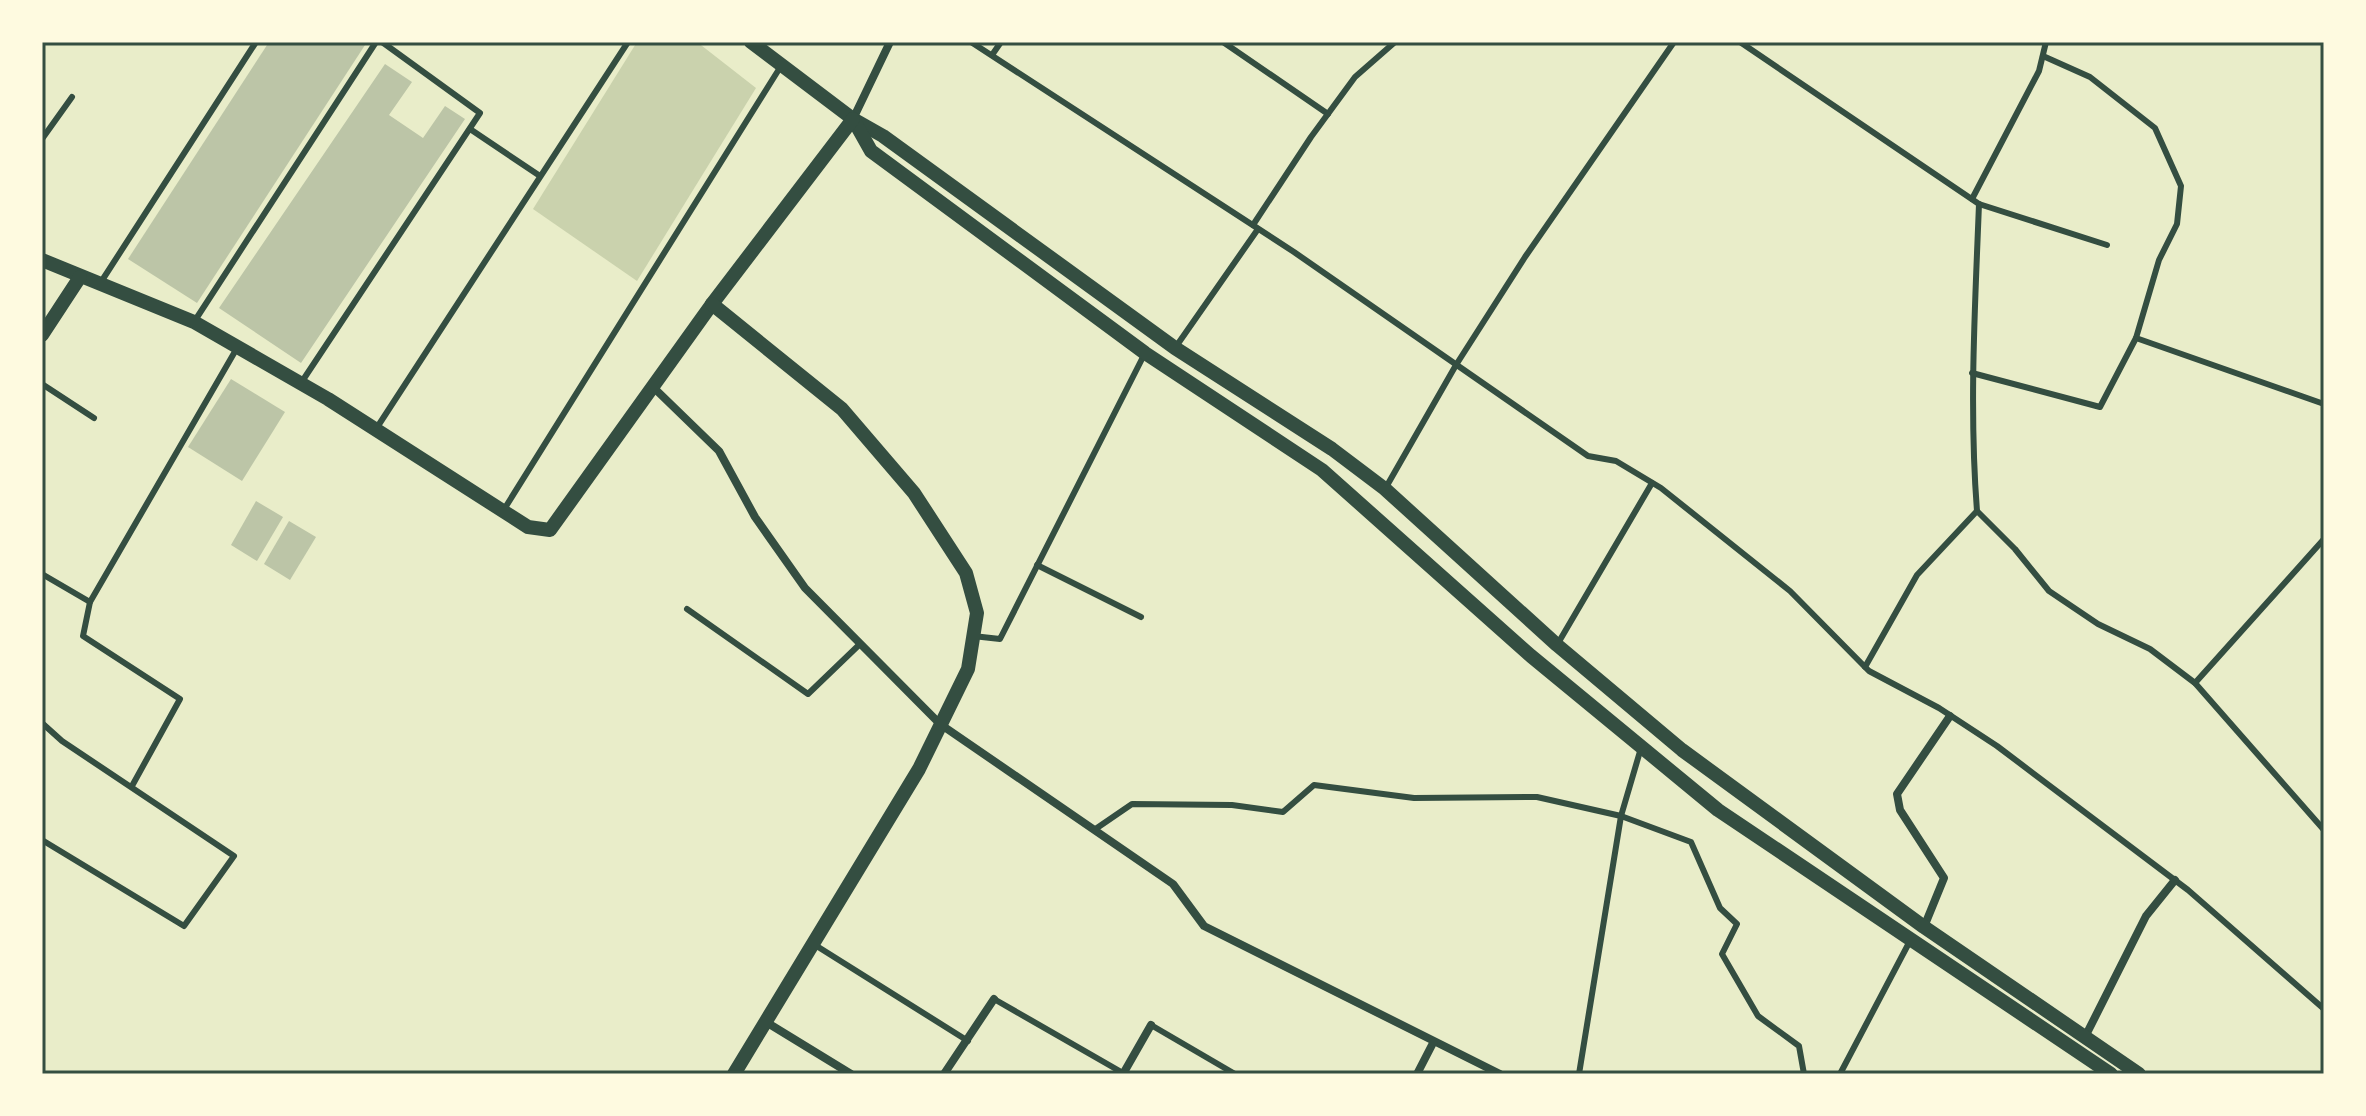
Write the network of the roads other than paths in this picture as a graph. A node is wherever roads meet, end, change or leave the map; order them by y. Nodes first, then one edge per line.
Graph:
1 (256, 42) edge
2 (376, 42) edge
3 (382, 42) edge
4 (628, 42) edge
5 (751, 42) edge
6 (890, 42) edge
7 (971, 42) edge
8 (1001, 42) edge
9 (1223, 42) edge
10 (1395, 42) edge
11 (1674, 42) edge
12 (2046, 42) edge
13 (1745, 43) edge
14 (992, 55) junction
15 (2043, 56) junction
16 (781, 66) junction
17 (72, 97) dead end
18 (1328, 114) junction
19 (853, 119) junction
20 (470, 129) junction
21 (42, 139) edge
22 (540, 176) junction
23 (1972, 199) junction
24 (1979, 204) junction
25 (1256, 227) junction
26 (2107, 245) dead end
27 (42, 260) edge
28 (80, 277) junction
29 (99, 285) junction
30 (712, 304) junction
31 (194, 322) junction
32 (42, 335) edge
33 (2136, 338) junction
34 (237, 348) junction
35 (1175, 348) junction
36 (1145, 353) junction
37 (1456, 365) junction
38 (1972, 373) junction
39 (301, 383) junction
40 (42, 384) edge
41 (653, 387) junction
42 (2324, 404) edge
43 (94, 418) dead end
44 (376, 429) junction
45 (1652, 483) junction
46 (1385, 489) junction
47 (503, 511) junction
48 (1977, 511) junction
49 (2324, 539) edge
50 (1037, 565) junction
51 (42, 574) edge
52 (90, 602) junction
53 (687, 609) dead end
54 (1141, 617) dead end
55 (973, 636) junction
56 (860, 644) junction
57 (1557, 645) junction
58 (1865, 667) junction
59 (2195, 683) junction
60 (1950, 716) junction
61 (42, 723) edge
62 (940, 724) junction
63 (1641, 746) junction
64 (132, 786) junction
65 (1621, 816) junction
66 (1094, 830) junction
67 (2324, 830) edge
68 (42, 840) edge
69 (2175, 880) junction
70 (1924, 927) junction
71 (1911, 939) junction
72 (813, 944) junction
73 (994, 999) joint
74 (2324, 1009) edge
75 (766, 1022) junction
76 (1151, 1025) joint
77 (2084, 1038) junction
78 (968, 1041) junction
79 (1433, 1043) junction
80 (734, 1074) edge
81 (851, 1074) edge
82 (944, 1074) edge
83 (1123, 1074) edge
84 (1235, 1074) edge
85 (1417, 1074) edge
86 (1500, 1074) edge
87 (1579, 1074) edge
88 (1804, 1074) edge
89 (1840, 1074) edge
90 (2111, 1074) edge
91 (2139, 1074) edge

1 - 29 lane
2 - 31 lane
3 - 20 lane
4 - 22 lane
5 - 16 street
6 - 19 street
7 - 14 lane
8 - 14 lane
9 - 18 lane
10 - 18 lane
11 - 37 lane
12 - 15 lane
13 - 23 lane
14 - 25 lane
15 - 23 lane
15 - 33 lane
16 - 19 street
16 - 47 lane
17 - 21 lane
18 - 25 lane
19 - 30 street
19 - 35 street
19 - 36 street
20 - 22 lane
20 - 39 lane
22 - 44 lane
23 - 24 lane
24 - 26 lane
24 - 38 lane
25 - 35 lane
25 - 37 lane
27 - 28 street
28 - 29 street
28 - 32 street
29 - 31 street
30 - 41 street
30 - 55 street
31 - 34 street
33 - 38 lane
33 - 42 lane
34 - 39 street
34 - 52 lane
35 - 46 street
36 - 50 lane
36 - 63 street
37 - 45 lane
37 - 46 lane
38 - 48 lane
39 - 44 street
40 - 43 lane
41 - 47 street
41 - 56 street
44 - 47 street
45 - 57 lane
45 - 58 lane
46 - 57 street
48 - 58 lane
48 - 59 lane
49 - 59 lane
50 - 54 lane
50 - 55 lane
51 - 52 lane
52 - 64 lane
53 - 56 lane
55 - 62 street
56 - 62 street
57 - 70 street
58 - 60 lane
59 - 67 lane
60 - 69 lane
60 - 70 street
61 - 64 lane
62 - 66 street
62 - 72 street
63 - 65 lane
63 - 71 street
64 - 68 lane
65 - 66 lane
65 - 87 lane
65 - 88 lane
66 - 79 street
69 - 74 lane
69 - 77 street
70 - 77 street
71 - 89 lane
71 - 90 street
72 - 75 street
72 - 78 lane
73 - 78 street
73 - 83 lane
75 - 80 street
75 - 81 street
76 - 83 street
76 - 84 lane
77 - 91 street
78 - 82 street
79 - 85 street
79 - 86 street

